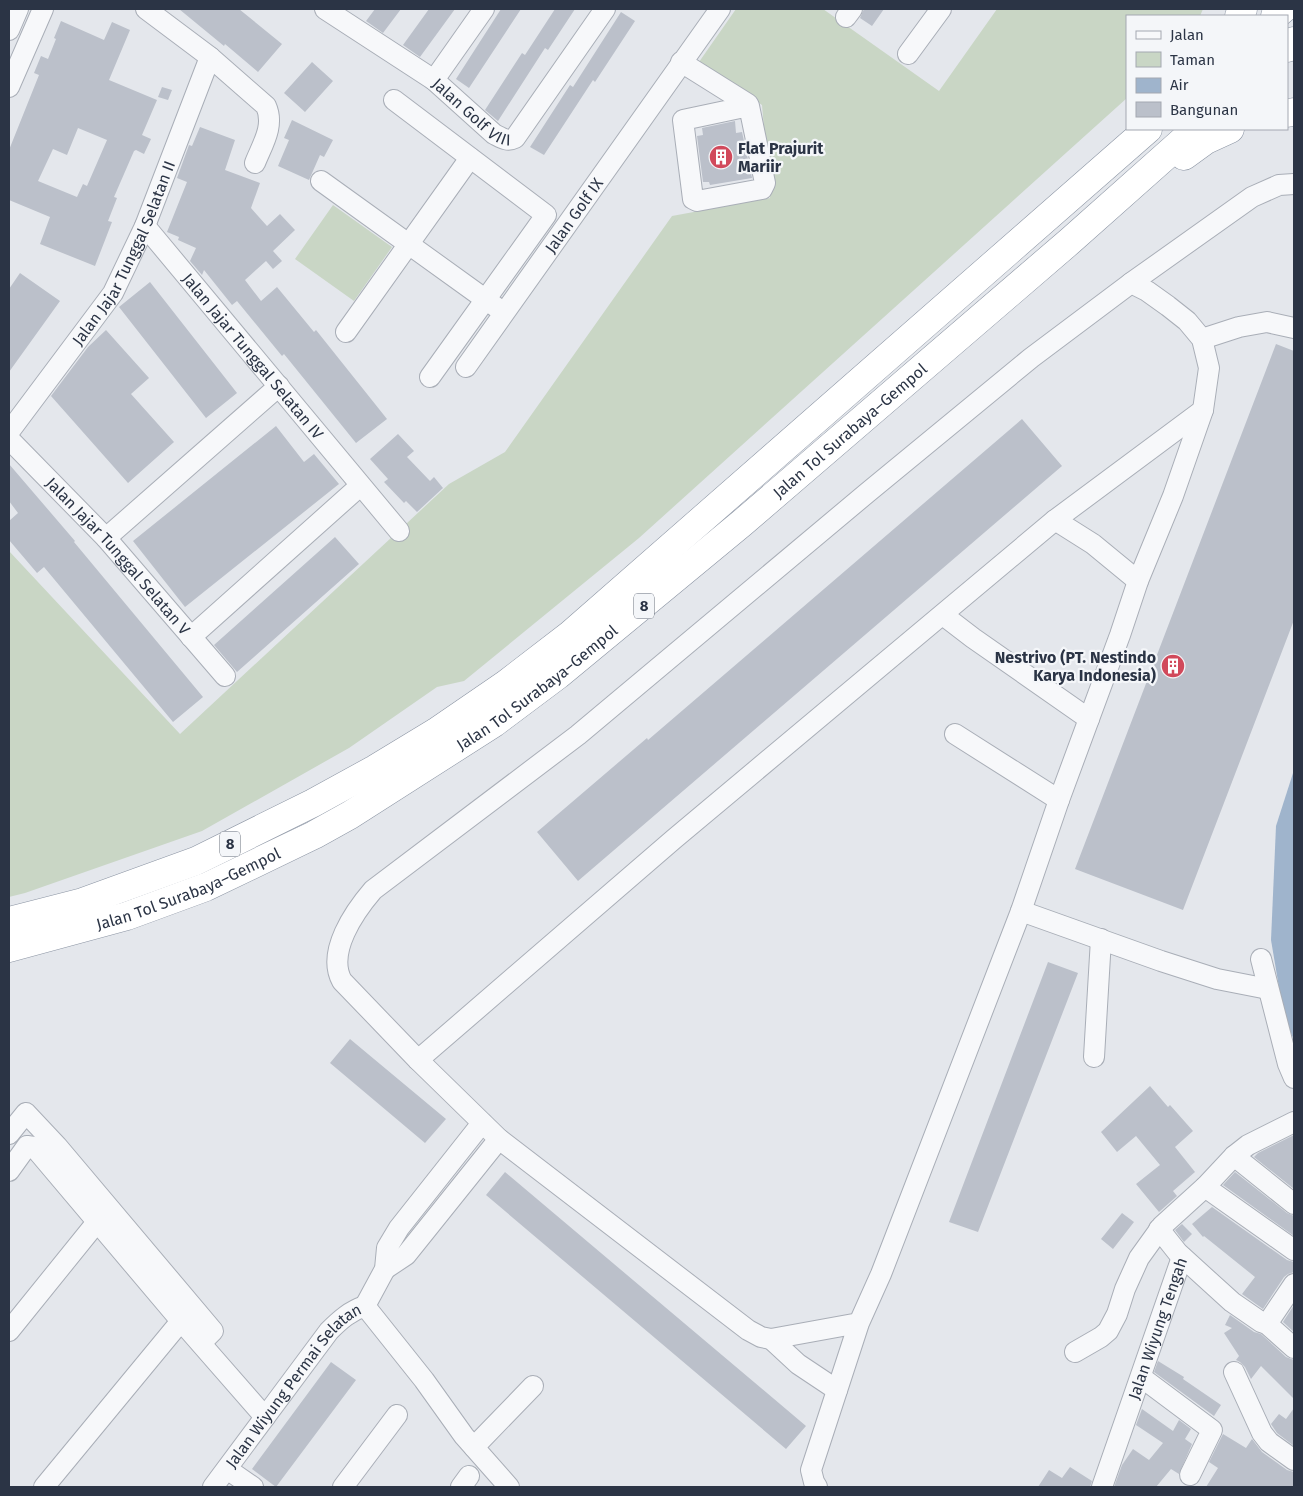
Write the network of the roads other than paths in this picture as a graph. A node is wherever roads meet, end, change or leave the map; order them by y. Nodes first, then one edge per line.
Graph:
1 (18, 9) edge
2 (43, 9) edge
3 (146, 9) edge
4 (325, 9) edge
5 (484, 9) edge
6 (605, 9) edge
7 (720, 9) edge
8 (941, 9) edge
9 (353, 16) edge
10 (9, 30) edge
11 (908, 54) dead end
12 (210, 57) junction
13 (681, 62) junction
14 (434, 80) junction
15 (9, 87) edge
16 (394, 100) dead end
17 (748, 106) junction
18 (1143, 130) edge
19 (1147, 130) edge
20 (1195, 130) edge
21 (1228, 130) edge
22 (470, 158) junction
23 (255, 163) dead end
24 (321, 181) dead end
25 (1086, 183) junction
26 (1294, 184) edge
27 (145, 226) junction
28 (1070, 241) junction
29 (408, 244) junction
30 (1130, 283) junction
31 (485, 300) junction
32 (504, 313) junction
33 (1294, 328) edge
34 (346, 332) dead end
35 (1202, 339) junction
36 (466, 367) dead end
37 (430, 377) dead end
38 (279, 386) junction
39 (1203, 410) junction
40 (9, 432) edge
41 (9, 439) edge
42 (360, 486) junction
43 (1055, 520) junction
44 (399, 531) dead end
45 (106, 538) junction
46 (1138, 580) junction
47 (943, 615) junction
48 (192, 637) junction
49 (225, 676) dead end
50 (1089, 719) junction
51 (955, 734) dead end
52 (1059, 800) junction
53 (1021, 911) junction
54 (9, 921) edge
55 (1101, 939) junction
56 (9, 948) edge
57 (1261, 959) dead end
58 (1268, 989) junction
59 (1094, 1057) dead end
60 (418, 1060) junction
61 (1294, 1078) edge
62 (1294, 1122) edge
63 (482, 1123) junction
64 (9, 1134) edge
65 (499, 1139) junction
66 (1234, 1156) junction
67 (9, 1171) edge
68 (1205, 1188) junction
69 (1294, 1204) edge
70 (97, 1222) junction
71 (1159, 1229) junction
72 (1294, 1250) edge
73 (1182, 1257) junction
74 (385, 1270) junction
75 (1294, 1284) edge
76 (365, 1306) junction
77 (181, 1321) junction
78 (859, 1323) junction
79 (1267, 1324) junction
80 (9, 1331) edge
81 (771, 1339) junction
82 (201, 1343) junction
83 (1294, 1348) edge
84 (1075, 1352) dead end
85 (1234, 1372) dead end
86 (1141, 1377) junction
87 (533, 1386) dead end
88 (837, 1390) junction
89 (397, 1415) dead end
90 (265, 1416) junction
91 (474, 1447) junction
92 (1294, 1460) edge
93 (227, 1470) junction
94 (1190, 1475) dead end
95 (44, 1487) edge
96 (214, 1487) edge
97 (253, 1487) edge
98 (343, 1487) edge
99 (509, 1487) edge
100 (817, 1487) edge
101 (1102, 1487) edge

1 - 10 street
2 - 15 street
3 - 12 street
4 - 9 street, Jalan Golf VIII
5 - 14 street
6 - 14 street, Jalan Golf VIII
7 - 13 street, Jalan Golf IX
8 - 11 street
9 - 14 street, Jalan Golf VIII
12 - 23 street
12 - 27 street, Jalan Jajar Tunggal Selatan II
13 - 17 street
13 - 32 street, Jalan Golf IX
16 - 22 street
17 - 17 street
18 - 25 highway
19 - 25 highway, Jalan Tol Surabaya–Gempol / 8
20 - 28 highway, Jalan Tol Surabaya–Gempol / 8
21 - 28 highway
22 - 29 street
22 - 31 street
24 - 29 street
25 - 54 highway, Jalan Tol Surabaya–Gempol / 8
26 - 30 street
27 - 38 street, Jalan Jajar Tunggal Selatan IV
27 - 40 street, Jalan Jajar Tunggal Selatan II
28 - 56 highway, Jalan Tol Surabaya–Gempol / 8
29 - 31 street
29 - 34 street
30 - 35 street
30 - 60 street
31 - 32 street
31 - 37 street
32 - 36 street, Jalan Golf IX
33 - 35 street
35 - 39 street
38 - 42 street, Jalan Jajar Tunggal Selatan IV
38 - 45 street
39 - 43 street
39 - 46 street
41 - 45 street, Jalan Jajar Tunggal Selatan V
42 - 44 street, Jalan Jajar Tunggal Selatan IV
42 - 48 street
43 - 46 street
43 - 47 street
45 - 48 street, Jalan Jajar Tunggal Selatan V
46 - 50 street
47 - 50 street
47 - 60 street
48 - 49 street, Jalan Jajar Tunggal Selatan V
50 - 52 street
51 - 52 street
52 - 53 street
53 - 55 street
53 - 78 street
55 - 58 street
55 - 59 street
57 - 58 street
58 - 61 street
60 - 63 street
62 - 66 street
63 - 65 street
63 - 74 street
64 - 82 street
65 - 74 street
65 - 81 street
66 - 68 street
66 - 69 street
67 - 70 street
68 - 71 street
68 - 72 street
70 - 77 street
70 - 80 street
71 - 73 street, Jalan Wiyung Tengah
71 - 84 street
73 - 79 street
73 - 86 street, Jalan Wiyung Tengah
74 - 76 street
75 - 79 street
76 - 90 street, Jalan Wiyung Permai Selatan
76 - 91 street, Jalan Wiyung Permai Selatan
77 - 82 street
77 - 95 street
78 - 81 street
78 - 88 street
79 - 83 street
81 - 88 street
82 - 90 street
85 - 92 street
86 - 94 street
86 - 101 street, Jalan Wiyung Tengah
87 - 91 street
88 - 100 street
89 - 98 street
90 - 93 street, Jalan Wiyung Permai Selatan
91 - 99 street, Jalan Wiyung Permai Selatan
93 - 96 street, Jalan Wiyung Permai Selatan
93 - 97 street

